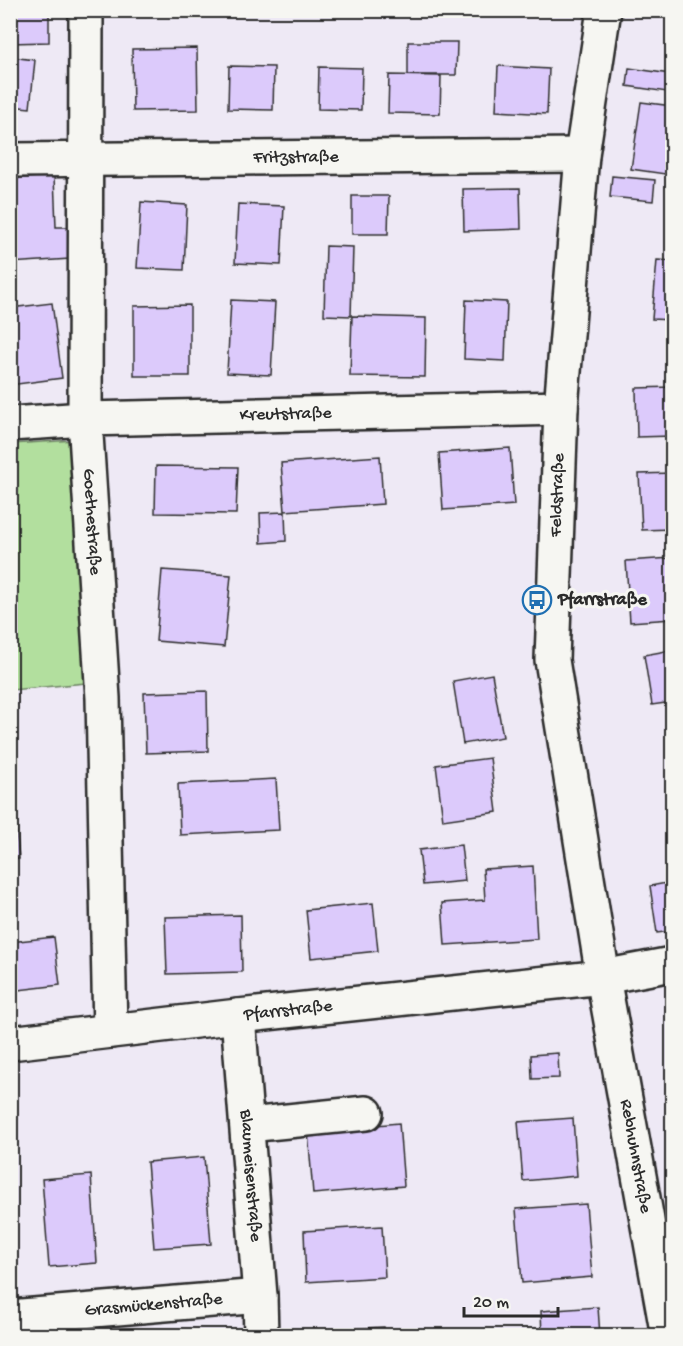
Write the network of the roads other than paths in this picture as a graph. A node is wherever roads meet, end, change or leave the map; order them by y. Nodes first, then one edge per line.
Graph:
1 (86, 10) edge
2 (604, 10) edge
3 (582, 155) junction
4 (86, 159) junction
5 (10, 160) edge
6 (561, 408) junction
7 (85, 419) junction
8 (10, 424) edge
9 (672, 964) edge
10 (603, 977) junction
11 (238, 1016) junction
12 (110, 1031) junction
13 (10, 1043) edge
14 (366, 1113) dead end
15 (248, 1125) junction
16 (260, 1296) junction
17 (10, 1317) edge
18 (261, 1335) edge
19 (668, 1335) edge

1 - 4 street, Goethestraße
2 - 3 street, Feldstraße
3 - 4 street, Fritzstraße
3 - 6 street, Feldstraße
4 - 5 street, Fritzstraße
4 - 7 street, Goethestraße
6 - 7 street, Kreutstraße
6 - 10 street, Feldstraße
7 - 8 street, Kreutstraße
7 - 12 street, Goethestraße
9 - 10 street, Pfarrstraße
10 - 11 street, Pfarrstraße
10 - 19 street, Rebhuhnstraße
11 - 12 street, Pfarrstraße
11 - 15 street, Blaumeisenstraße
12 - 13 street, Pfarrstraße
14 - 15 street
15 - 16 street, Blaumeisenstraße
16 - 17 street, Grasmückenstraße
16 - 18 street, Blaumeisenstraße

